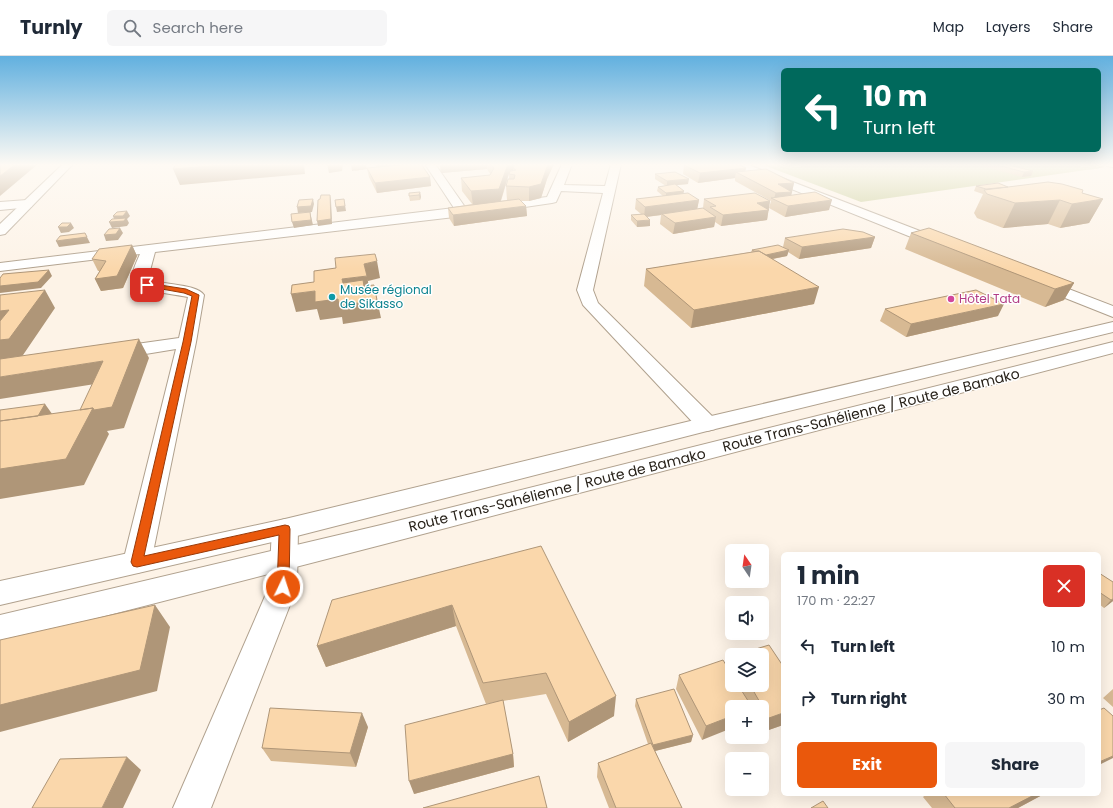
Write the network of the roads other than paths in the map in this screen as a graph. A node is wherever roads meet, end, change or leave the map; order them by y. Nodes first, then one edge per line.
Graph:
1 (10, 199) edge
2 (32, 199) edge
3 (454, 199) edge
4 (552, 199) edge
5 (608, 199) edge
6 (827, 199) edge
7 (27, 204) junction
8 (1, 207) edge
9 (463, 212) junction
10 (0, 231) edge
11 (951, 248) edge
12 (149, 249) junction
13 (0, 267) edge
14 (1025, 277) edge
15 (1113, 312) edge
16 (1113, 327) edge
17 (187, 342) junction
18 (1113, 348) edge
19 (101, 355) edge
20 (707, 424) junction
21 (285, 544) junction
22 (137, 562) junction
23 (0, 593) edge
24 (0, 630) edge
25 (192, 808) edge

1 - 8 main road
2 - 7 main road
3 - 9 main road
4 - 9 main road
5 - 20 main road
6 - 11 main road
7 - 8 main road
7 - 10 main road
9 - 12 main road
12 - 13 main road
12 - 17 main road
14 - 15 main road
16 - 20 main road, Route Trans-Sahélienne / Route de Bamako
17 - 19 main road
17 - 22 main road
18 - 21 main road, Route Trans-Sahélienne / Route de Bamako
20 - 21 main road, Route Trans-Sahélienne / Route de Bamako
21 - 22 main road, Route Trans-Sahélienne / Route de Bamako
21 - 24 main road, Route Trans-Sahélienne / Route de Bamako
21 - 25 main road
22 - 23 main road, Route Trans-Sahélienne / Route de Bamako

